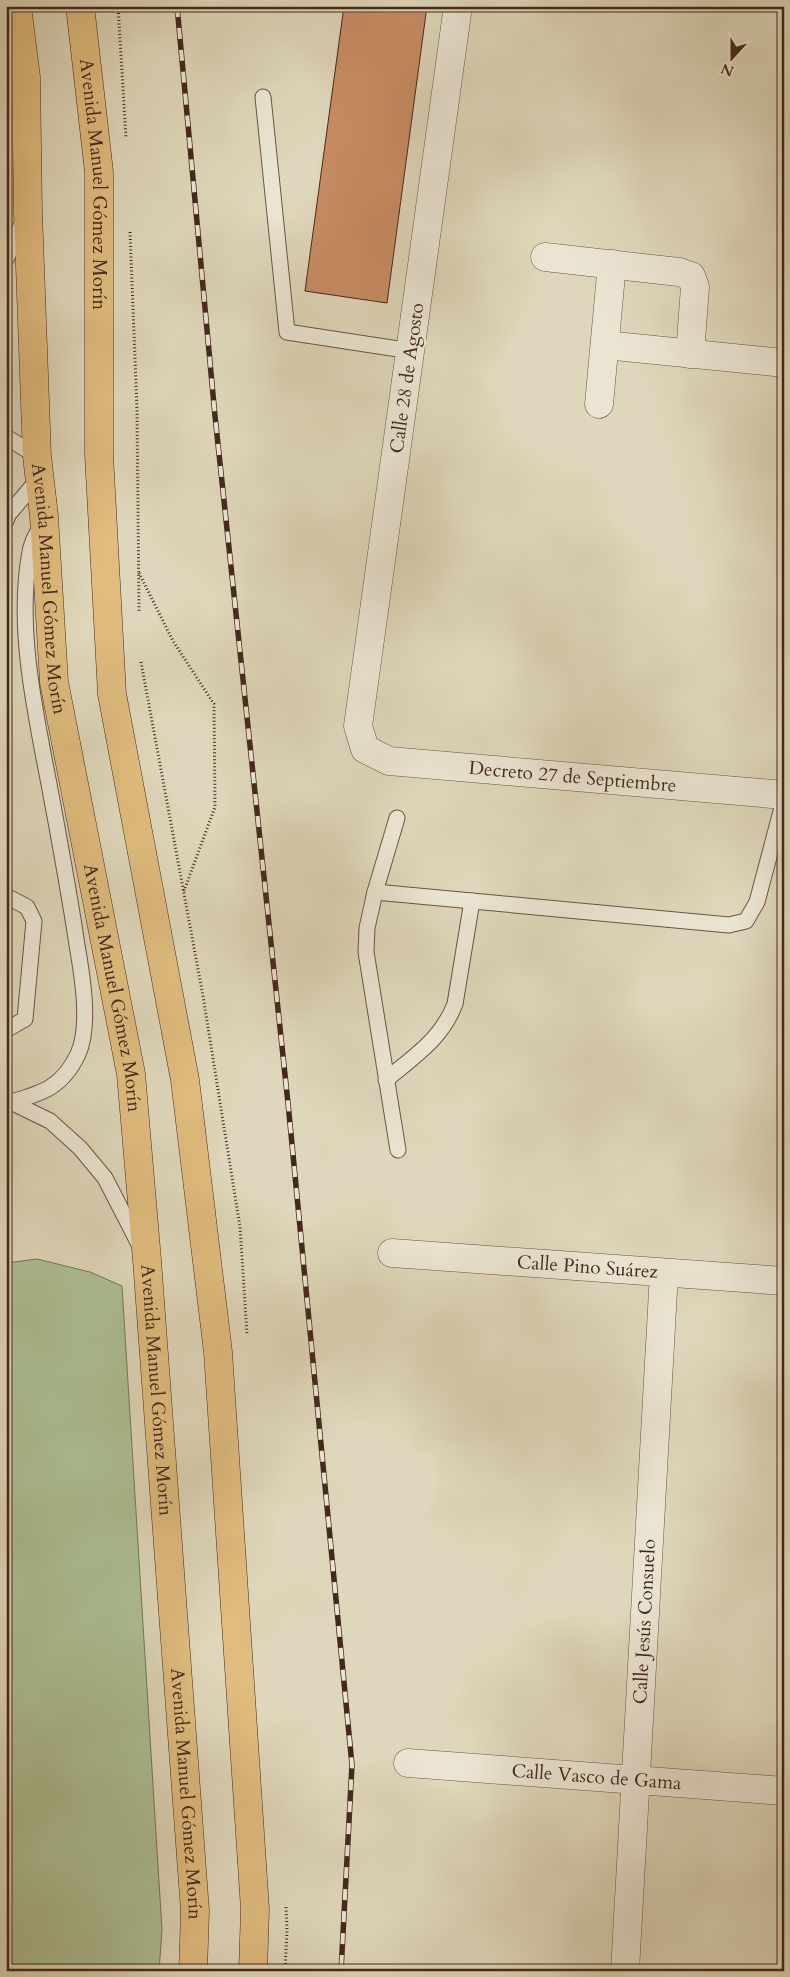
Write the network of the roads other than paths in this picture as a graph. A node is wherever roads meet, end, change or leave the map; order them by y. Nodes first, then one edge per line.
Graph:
1 (17, 6) edge
2 (80, 6) edge
3 (458, 6) edge
4 (263, 97) dead end
5 (28, 212) junction
6 (545, 257) dead end
7 (6, 259) edge
8 (612, 264) junction
9 (605, 345) junction
10 (410, 351) junction
11 (690, 354) junction
12 (784, 363) edge
13 (599, 404) dead end
14 (6, 437) edge
15 (39, 467) junction
16 (44, 516) junction
17 (6, 521) edge
18 (366, 749) joint
19 (784, 795) edge
20 (784, 800) edge
21 (397, 818) dead end
22 (375, 892) junction
23 (6, 896) edge
24 (472, 902) junction
25 (6, 1030) edge
26 (386, 1080) junction
27 (9, 1102) edge
28 (398, 1150) dead end
29 (392, 1253) dead end
30 (147, 1260) junction
31 (664, 1273) junction
32 (784, 1282) edge
33 (408, 1763) dead end
34 (636, 1780) junction
35 (784, 1792) edge
36 (192, 1971) edge
37 (253, 1971) edge
38 (625, 1971) edge

1 - 5 main road, Avenida Manuel Gómez Morín
2 - 37 main road, Avenida Manuel Gómez Morín
3 - 10 street, Calle 28 de Agosto
4 - 10 lane
5 - 7 lane
5 - 15 main road, Avenida Manuel Gómez Morín
6 - 8 street
8 - 9 street
8 - 11 street
9 - 11 street
9 - 13 street
10 - 18 street, Calle 28 de Agosto
11 - 12 street
14 - 15 lane
15 - 16 main road, Avenida Manuel Gómez Morín
15 - 17 lane
16 - 27 lane
16 - 30 main road, Avenida Manuel Gómez Morín
18 - 19 street, Decreto 27 de Septiembre
20 - 24 lane
21 - 22 lane
22 - 24 lane
22 - 26 lane
23 - 25 lane
24 - 26 lane
26 - 28 lane
27 - 30 lane
29 - 31 street, Calle Pino Suárez
30 - 36 main road, Avenida Manuel Gómez Morín
31 - 32 street, Calle Pino Suárez
31 - 34 street, Calle Jesús Consuelo
33 - 34 street, Calle Vasco de Gama
34 - 35 street, Calle Vasco de Gama
34 - 38 street, Calle Jesús Consuelo

